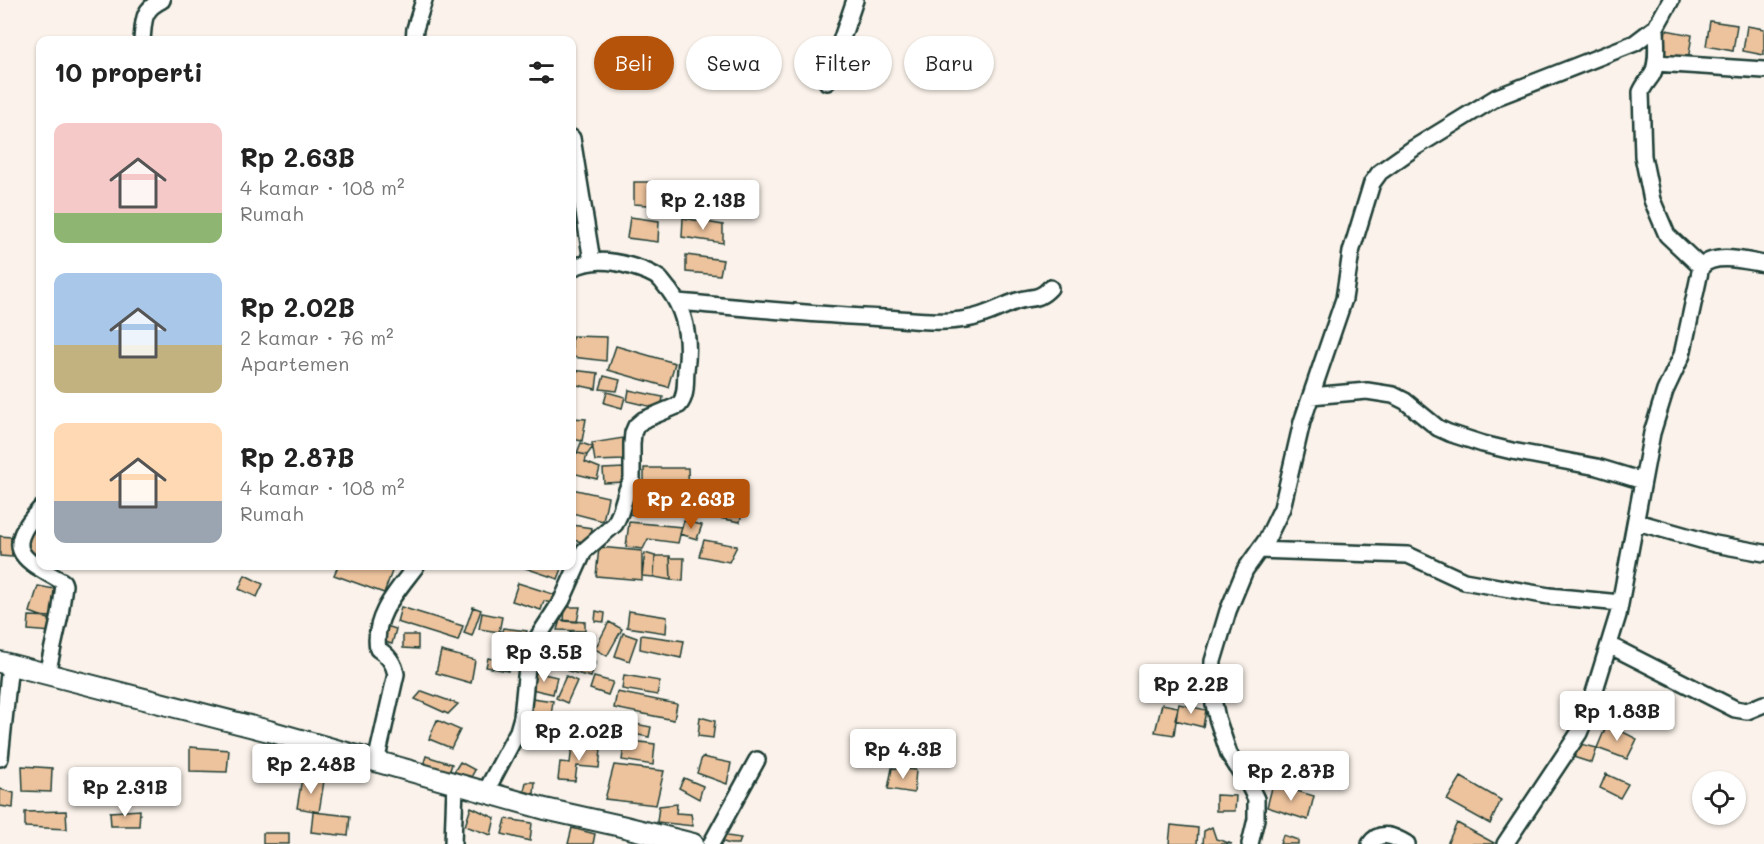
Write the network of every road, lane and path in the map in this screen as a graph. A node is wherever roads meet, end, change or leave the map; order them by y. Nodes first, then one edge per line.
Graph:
1 (162, 0) edge
2 (424, 0) edge
3 (855, 0) edge
4 (1671, 0) edge
5 (1656, 27) junction
6 (142, 36) edge
7 (414, 36) edge
8 (843, 36) edge
9 (1656, 63) junction
10 (1764, 70) edge
11 (576, 163) edge
12 (592, 261) junction
13 (1764, 264) edge
14 (576, 267) edge
15 (1701, 267) junction
16 (1050, 288) dead end
17 (678, 302) junction
18 (1311, 396) junction
19 (1643, 481) junction
20 (36, 514) edge
21 (1636, 522) junction
22 (578, 550) edge
23 (1259, 550) junction
24 (1764, 554) edge
25 (36, 566) edge
26 (42, 570) edge
27 (413, 570) edge
28 (572, 570) edge
29 (1620, 603) junction
30 (1609, 645) junction
31 (5, 663) edge
32 (47, 674) junction
33 (1764, 704) edge
34 (0, 758) edge
35 (757, 760) dead end
36 (376, 762) junction
37 (455, 785) junction
38 (484, 793) junction
39 (673, 841) edge
40 (453, 844) edge
41 (693, 844) edge
42 (711, 844) edge
43 (1250, 844) edge
44 (1370, 844) edge
45 (1407, 844) edge
46 (1505, 844) edge

1 - 6 street
2 - 7 street
3 - 8 street
4 - 5 street
5 - 9 street
5 - 18 street
9 - 10 street
9 - 15 street
11 - 12 street
12 - 14 street
12 - 17 street
13 - 15 street
15 - 19 street
16 - 17 street
17 - 22 street
18 - 19 street
18 - 23 street
19 - 21 street
20 - 25 street
21 - 24 street
21 - 29 street
23 - 29 street
23 - 43 street
26 - 32 street
27 - 36 street
28 - 38 street
29 - 30 street
30 - 33 street
30 - 46 street
31 - 32 main road
31 - 34 street
32 - 36 main road
35 - 42 street
36 - 37 main road
37 - 38 main road
37 - 40 street
38 - 39 main road
39 - 41 main road
44 - 45 street

